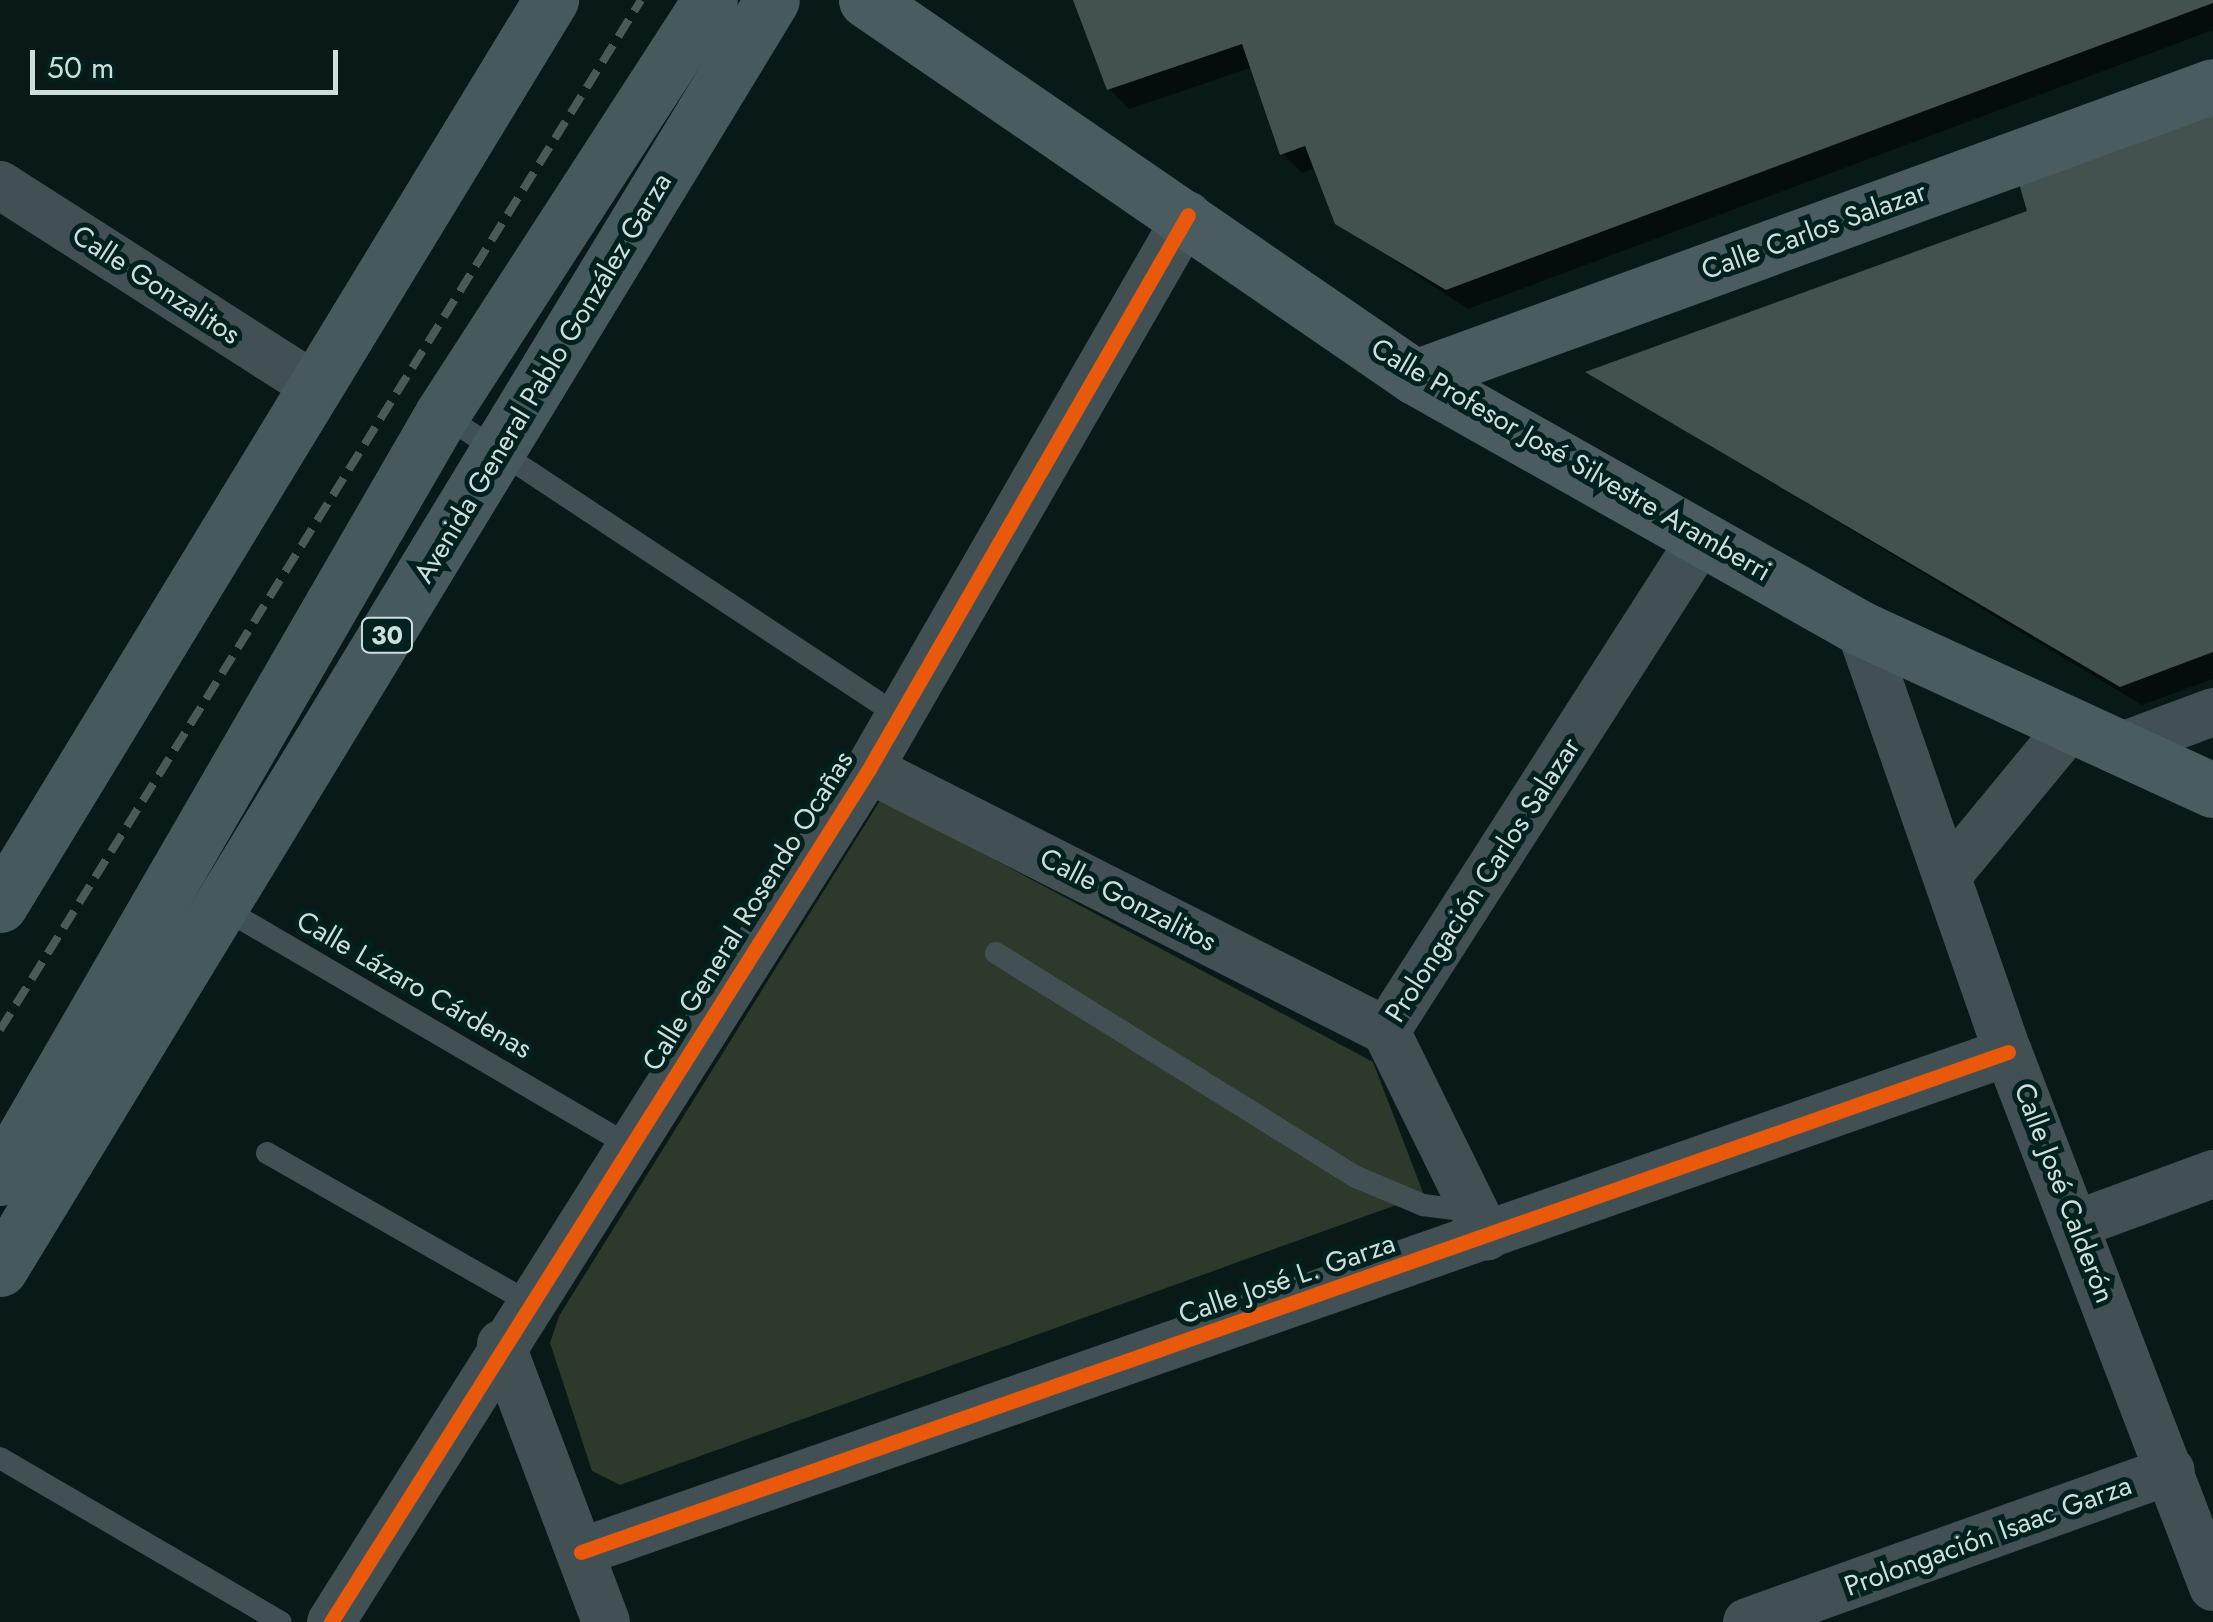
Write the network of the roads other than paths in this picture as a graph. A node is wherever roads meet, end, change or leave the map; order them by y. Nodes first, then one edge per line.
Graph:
1 (551, 0) edge
2 (710, 0) edge
3 (772, 0) edge
4 (866, 0) edge
5 (2213, 86) edge
6 (0, 185) edge
7 (1188, 215) junction
8 (1415, 376) junction
9 (313, 385) junction
10 (442, 414) junction
11 (499, 450) junction
12 (1703, 536) junction
13 (1860, 628) junction
14 (2213, 712) edge
15 (896, 714) junction
16 (2091, 738) junction
17 (870, 769) junction
18 (2213, 790) edge
19 (1947, 876) junction
20 (170, 878) junction
21 (0, 905) edge
22 (221, 906) junction
23 (996, 953) dead end
24 (1386, 1031) junction
25 (2008, 1052) junction
26 (87, 1083) junction
27 (628, 1145) junction
28 (267, 1153) dead end
29 (2213, 1174) edge
30 (12, 1192) edge
31 (1482, 1224) junction
32 (2077, 1224) junction
33 (0, 1268) edge
34 (528, 1302) junction
35 (502, 1344) junction
36 (0, 1458) edge
37 (2171, 1470) junction
38 (581, 1552) junction
39 (2213, 1587) edge
40 (280, 1622) edge
41 (330, 1622) edge
42 (606, 1622) edge
43 (1747, 1622) edge

1 - 9 main road
2 - 10 main road, Avenida General Pablo González Garza / 30
3 - 11 main road, Avenida General Pablo González Garza / 30
4 - 7 main road, Calle Profesor José Silvestre Aramberri
5 - 8 main road, Calle Carlos Salazar
6 - 9 street, Calle Gonzalitos
7 - 8 main road, Calle Profesor José Silvestre Aramberri
7 - 15 street, Calle General Rosendo Ocañas
8 - 12 main road, Calle Profesor José Silvestre Aramberri
9 - 21 main road
10 - 11 lane
10 - 20 main road, Avenida General Pablo González Garza / 30
11 - 15 lane
11 - 22 main road, Avenida General Pablo González Garza / 30
12 - 13 main road, Calle Profesor José Silvestre Aramberri
12 - 24 street, Prolongación Carlos Salazar
13 - 16 main road, Calle Profesor José Silvestre Aramberri
13 - 19 street, Calle José Calderón
14 - 16 street
15 - 17 street, Calle General Rosendo Ocañas
16 - 18 main road, Calle Profesor José Silvestre Aramberri
16 - 19 street
17 - 24 street, Calle Gonzalitos
17 - 27 street, Calle General Rosendo Ocañas
19 - 25 street, Calle José Calderón
20 - 22 lane, Calle Lázaro Cárdenas
20 - 26 main road, Avenida General Pablo González Garza / 30
22 - 26 main road, Avenida General Pablo González Garza / 30
22 - 27 lane, Calle Lázaro Cárdenas
23 - 31 lane
24 - 31 street, Prolongación Carlos Salazar
25 - 31 street, Calle José L. Garza
25 - 32 street, Calle José Calderón
26 - 30 main road, Avenida General Pablo González Garza / 30
27 - 34 street, Calle General Rosendo Ocañas
28 - 34 lane
29 - 32 street
30 - 33 main road, Avenida General Pablo González Garza / 30
31 - 38 street, Calle José L. Garza
32 - 37 street, Calle José Calderón
34 - 35 street, Calle General Rosendo Ocañas
35 - 38 street
35 - 41 street, Calle General Rosendo Ocañas
36 - 40 lane
37 - 39 street, Calle José Calderón
37 - 43 street, Prolongación Isaac Garza
38 - 42 street

